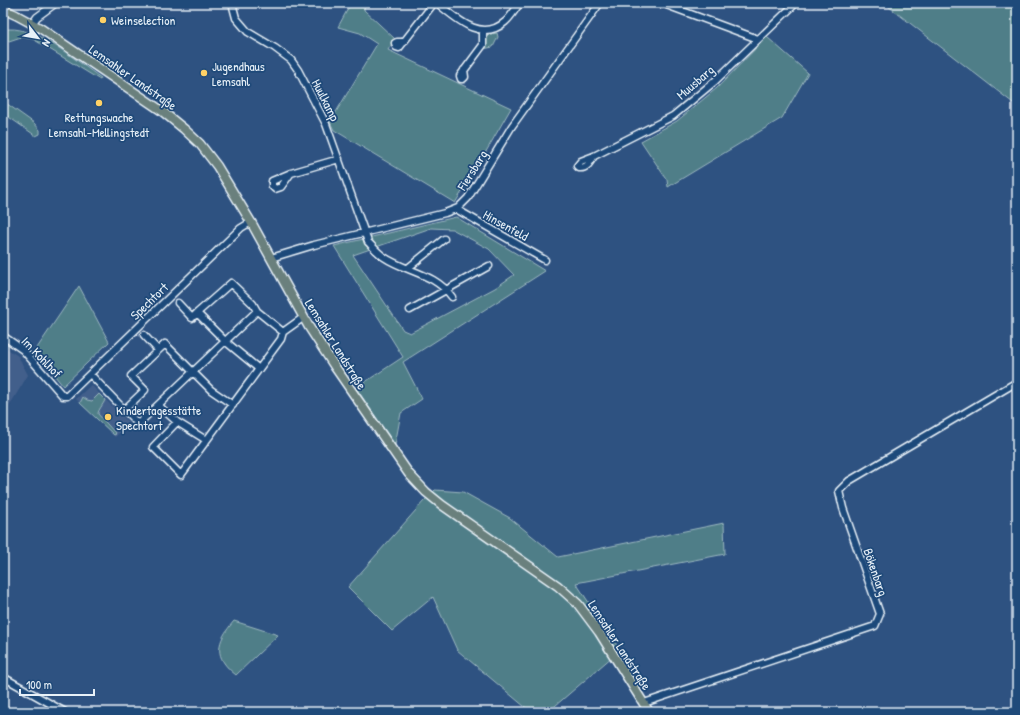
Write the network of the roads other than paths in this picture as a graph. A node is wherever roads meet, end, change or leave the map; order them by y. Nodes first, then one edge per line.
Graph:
1 (56, 3) edge
2 (232, 3) edge
3 (434, 3) edge
4 (438, 3) edge
5 (520, 3) edge
6 (600, 3) edge
7 (661, 3) edge
8 (796, 3) edge
9 (3, 9) edge
10 (32, 24) junction
11 (483, 30) junction
12 (758, 39) junction
13 (404, 42) dead end
14 (464, 70) dead end
15 (594, 156) dead end
16 (339, 159) junction
17 (292, 173) dead end
18 (456, 209) junction
19 (251, 222) junction
20 (364, 232) junction
21 (444, 239) dead end
22 (271, 258) junction
23 (546, 260) dead end
24 (489, 266) dead end
25 (408, 268) junction
26 (447, 290) junction
27 (452, 297) dead end
28 (178, 303) dead end
29 (410, 310) dead end
30 (257, 311) junction
31 (197, 313) junction
32 (304, 317) junction
33 (283, 332) junction
34 (144, 335) dead end
35 (3, 336) edge
36 (225, 341) junction
37 (158, 350) junction
38 (259, 369) junction
39 (193, 372) junction
40 (90, 374) junction
41 (1017, 382) edge
42 (63, 396) joint
43 (158, 405) junction
44 (233, 405) junction
45 (124, 410) junction
46 (177, 422) junction
47 (206, 440) junction
48 (3, 677) edge
49 (644, 703) junction
50 (65, 712) edge
51 (649, 712) edge

1 - 10 street
2 - 16 street, Huulkamp
3 - 13 street
4 - 11 street
5 - 11 street
6 - 18 street, Fiersbarg
7 - 12 street
8 - 12 street, Muusbarg
9 - 10 main road, Lemsahler Landstraße
10 - 19 main road, Lemsahler Landstraße
11 - 14 street
12 - 15 street, Muusbarg
16 - 17 street
16 - 20 street, Huulkamp
18 - 20 street, Fiersbarg
18 - 23 street, Hinsenfeld
19 - 22 main road, Lemsahler Landstraße
19 - 40 street, Spechtort
20 - 22 street, Fiersbarg
20 - 25 street, Huulkamp
21 - 25 street
22 - 32 main road, Lemsahler Landstraße
24 - 26 street
25 - 26 street, Huulkamp
26 - 27 street, Huulkamp
26 - 29 street
28 - 31 street
30 - 31 street
30 - 33 street
30 - 36 street
31 - 36 street
32 - 33 street
32 - 49 main road, Lemsahler Landstraße
33 - 38 street
34 - 37 street
35 - 42 street, Im Kohlhof
36 - 38 street
36 - 39 street
37 - 39 street
37 - 45 street
38 - 44 street
39 - 43 street
39 - 44 street
40 - 42 street, Spechtort
40 - 45 street
41 - 49 street, Bökenbarg
43 - 45 street
43 - 46 street
44 - 47 street
46 - 47 street
46 - 47 street
48 - 50 street
49 - 51 main road, Lemsahler Landstraße

